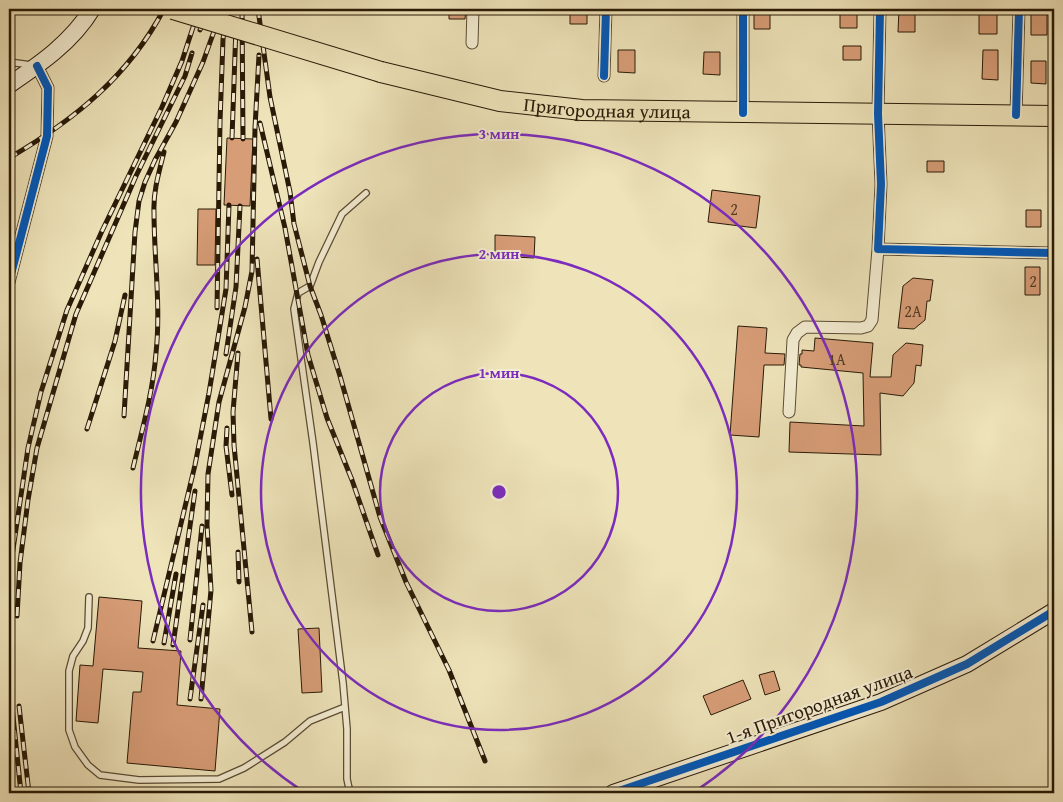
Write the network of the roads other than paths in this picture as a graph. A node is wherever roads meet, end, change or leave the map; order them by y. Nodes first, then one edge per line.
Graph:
1 (92, 9) edge
2 (173, 9) edge
3 (473, 9) edge
4 (606, 9) edge
5 (743, 9) edge
6 (880, 9) edge
7 (1019, 9) edge
8 (472, 44) dead end
9 (9, 62) edge
10 (37, 66) junction
11 (604, 76) dead end
12 (9, 85) edge
13 (743, 113) junction
14 (878, 114) junction
15 (1016, 115) junction
16 (1054, 116) edge
17 (366, 193) dead end
18 (878, 249) junction
19 (1054, 253) edge
20 (9, 282) edge
21 (789, 412) dead end
22 (89, 597) dead end
23 (1054, 611) edge
24 (345, 707) junction
25 (350, 793) edge
26 (613, 793) edge

1 - 10 street
2 - 13 highway, Пригородная улица, bridge
3 - 8 street
4 - 11 street
5 - 13 street
6 - 14 street
7 - 15 street
9 - 10 lane
10 - 12 street
10 - 20 street
13 - 14 highway, Пригородная улица
14 - 15 highway, Пригородная улица
14 - 18 street
15 - 16 highway, Пригородная улица
17 - 24 lane
18 - 19 street
18 - 21 street
22 - 24 lane
23 - 26 street, 1-я Пригородная улица
24 - 25 lane

